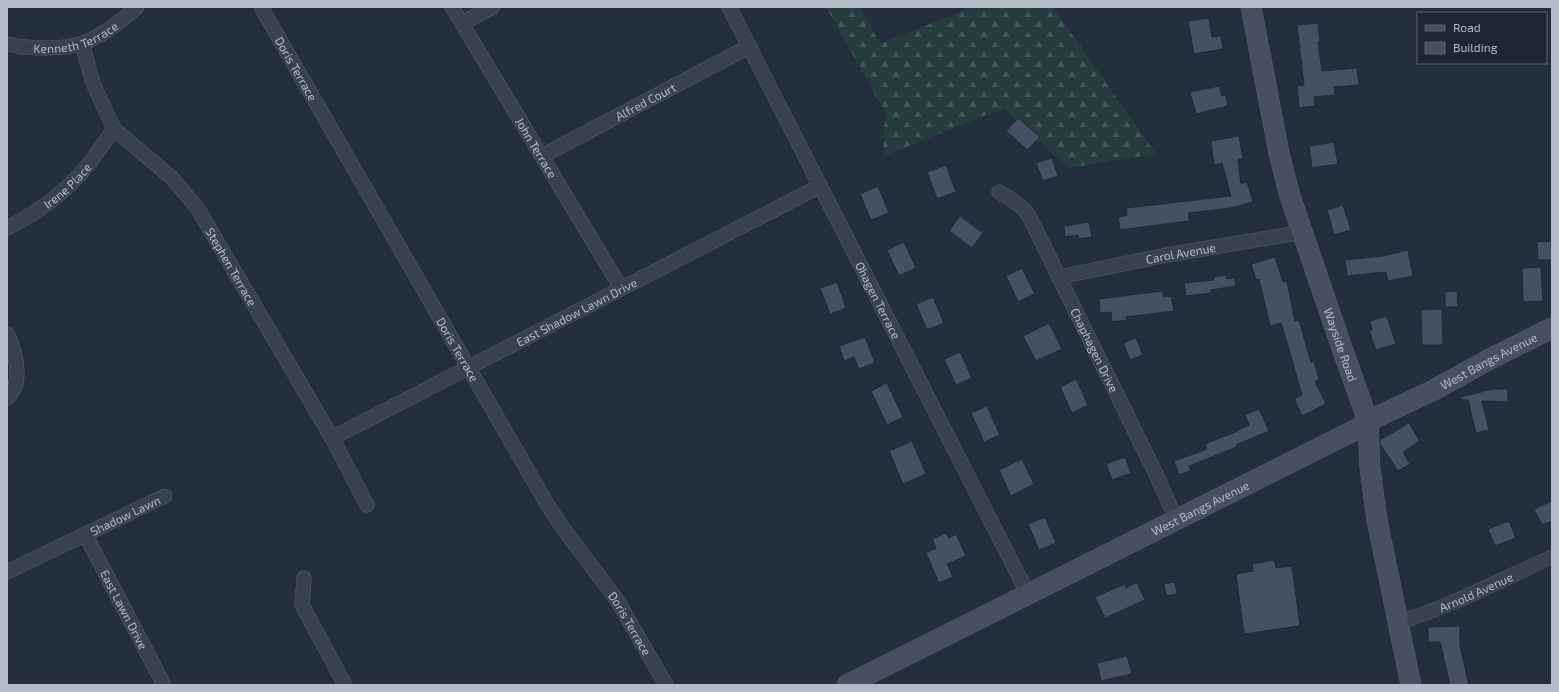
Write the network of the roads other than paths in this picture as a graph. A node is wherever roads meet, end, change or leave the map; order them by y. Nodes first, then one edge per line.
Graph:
1 (137, 7) edge
2 (262, 7) edge
3 (452, 7) edge
4 (493, 7) edge
5 (729, 7) edge
6 (1251, 7) edge
7 (462, 23) junction
8 (82, 43) junction
9 (7, 44) edge
10 (750, 46) junction
11 (114, 128) junction
12 (542, 156) junction
13 (820, 186) junction
14 (999, 192) dead end
15 (7, 228) edge
16 (1303, 232) junction
17 (1059, 277) junction
18 (621, 288) junction
19 (1552, 328) edge
20 (7, 334) edge
21 (469, 368) junction
22 (7, 398) edge
23 (1368, 421) junction
24 (332, 438) junction
25 (165, 496) dead end
26 (367, 505) dead end
27 (1176, 519) junction
28 (85, 534) junction
29 (1552, 557) edge
30 (7, 572) edge
31 (304, 578) dead end
32 (1028, 594) junction
33 (1398, 623) junction
34 (164, 685) edge
35 (345, 685) edge
36 (666, 685) edge
37 (847, 685) edge
38 (1411, 685) edge

1 - 8 street, Kenneth Terrace
2 - 21 street, Doris Terrace
3 - 7 street, John Terrace
4 - 7 street
5 - 10 street, Ohagen Terrace
6 - 16 street, Wayside Road
7 - 12 street, John Terrace
8 - 9 street, Kenneth Terrace
8 - 11 street, Stephen Terrace
10 - 12 street, Alfred Court
10 - 13 street, Ohagen Terrace
11 - 15 street, Irene Place
11 - 24 street, Stephen Terrace
12 - 18 street, John Terrace
13 - 18 street, East Shadow Lawn Drive
13 - 32 street, Ohagen Terrace
14 - 17 street, Chaphagen Drive
16 - 17 street, Carol Avenue
16 - 23 street, Wayside Road
17 - 27 street, Chaphagen Drive
18 - 21 street, East Shadow Lawn Drive
19 - 23 street, West Bangs Avenue
20 - 22 street
21 - 24 street, East Shadow Lawn Drive
21 - 36 street, Doris Terrace
23 - 27 street, West Bangs Avenue
23 - 33 street, Wayside Road
24 - 26 street, Stephen Terrace
25 - 28 street, Shadow Lawn
27 - 32 street, West Bangs Avenue
28 - 30 street, Shadow Lawn
28 - 34 street, East Lawn Drive
29 - 33 street, Arnold Avenue
31 - 35 street
32 - 37 street, West Bangs Avenue
33 - 38 street, Wayside Road

